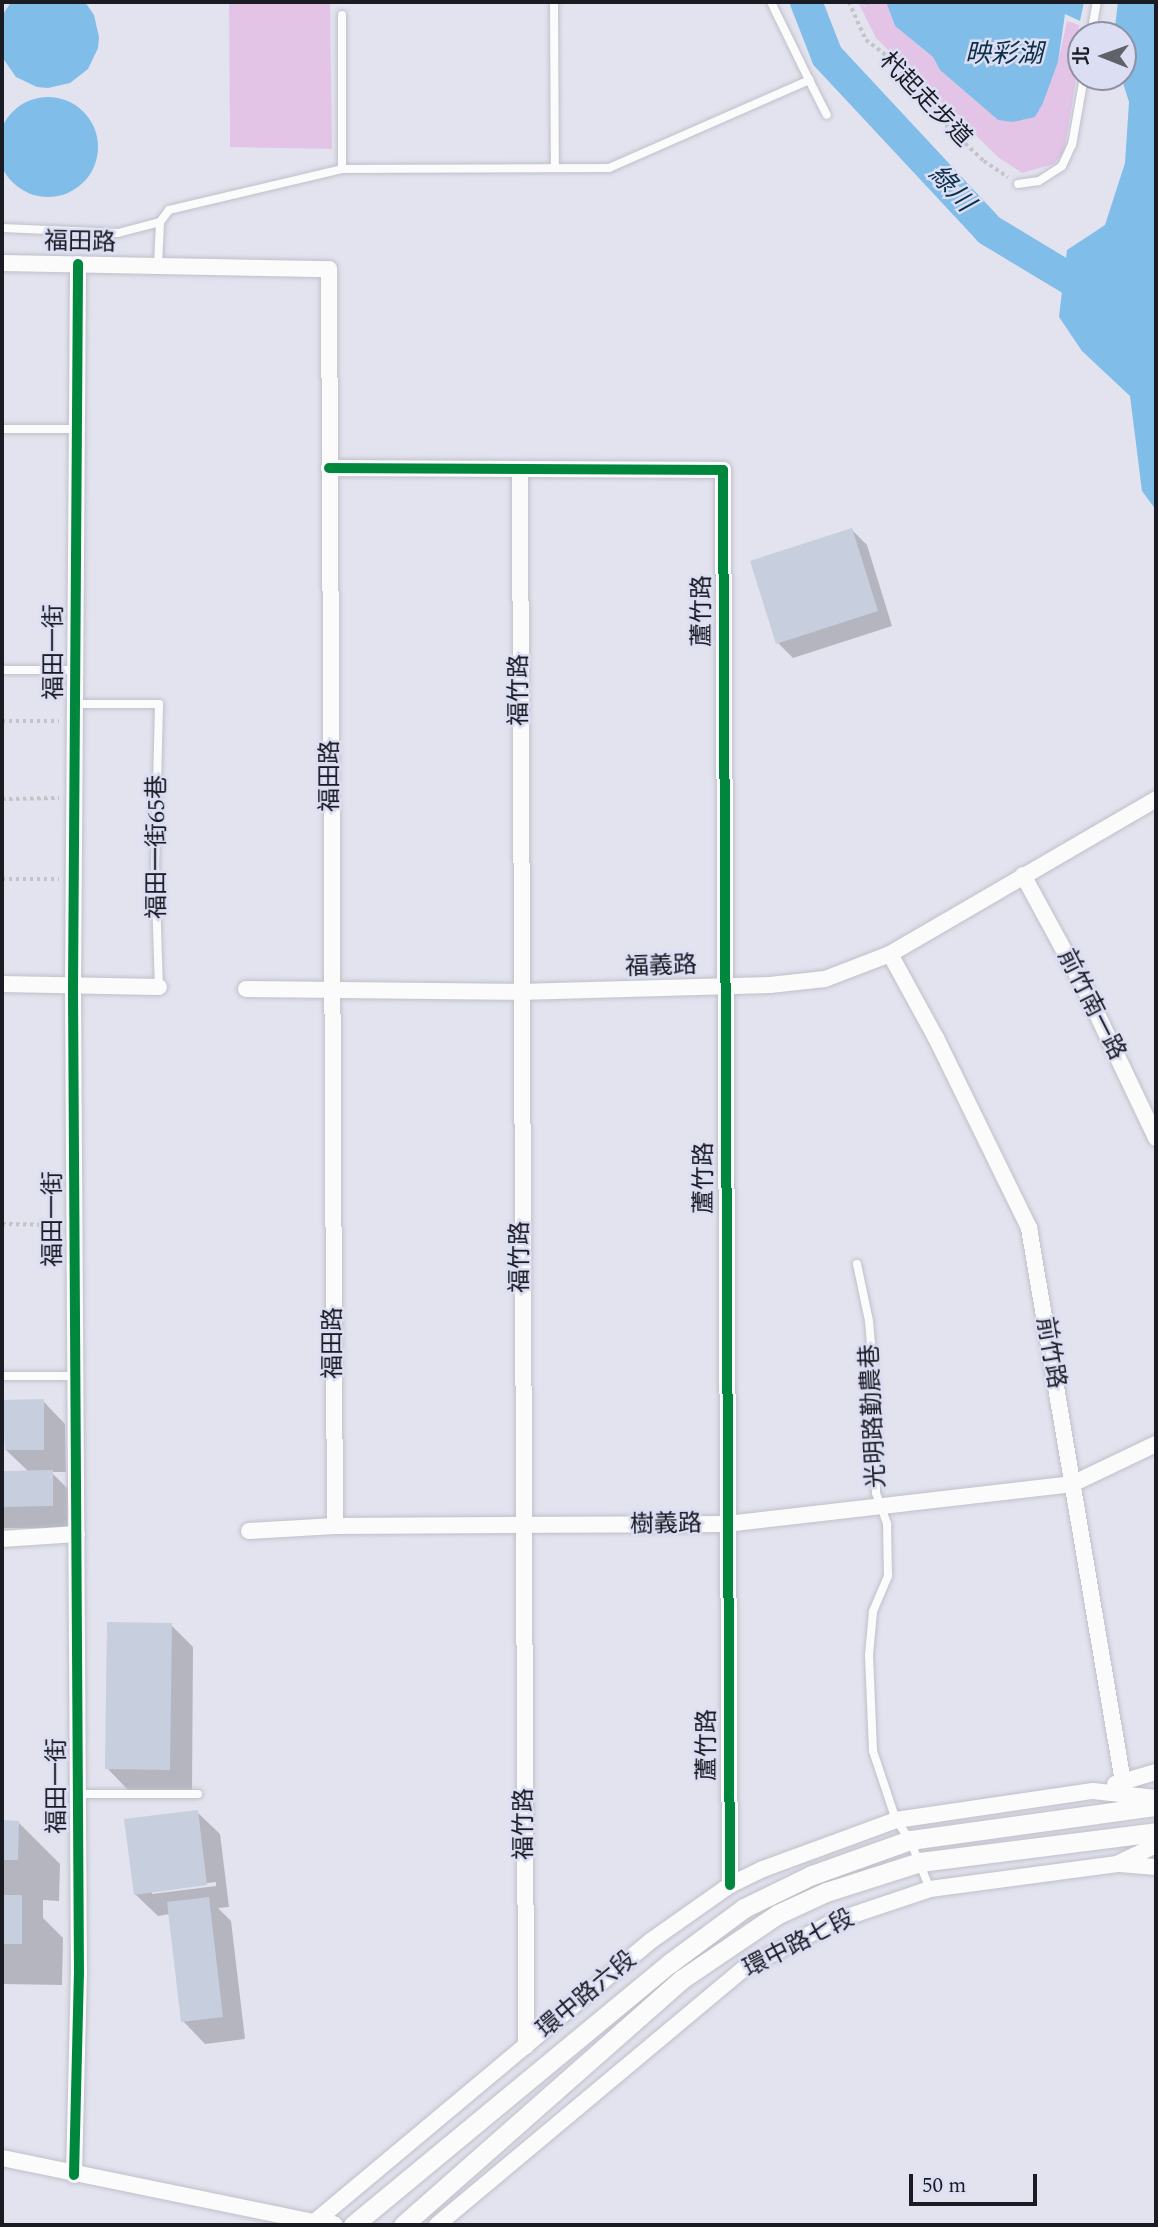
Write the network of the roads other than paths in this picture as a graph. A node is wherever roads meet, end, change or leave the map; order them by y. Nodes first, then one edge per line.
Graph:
1 (554, 2) edge
2 (771, 2) edge
3 (1097, 2) edge
4 (342, 15) dead end
5 (1094, 21) edge
6 (809, 80) junction
7 (1082, 91) edge
8 (827, 115) dead end
9 (555, 168) junction
10 (342, 169) junction
11 (1018, 184) road end
12 (160, 222) junction
13 (2, 228) edge
14 (2, 263) edge
15 (78, 264) junction
16 (158, 265) junction
17 (2, 429) edge
18 (75, 429) junction
19 (329, 468) junction
20 (520, 469) junction
21 (2, 670) edge
22 (76, 670) junction
23 (76, 704) junction
24 (1156, 799) edge
25 (1023, 875) junction
26 (890, 954) junction
27 (2, 984) edge
28 (725, 986) junction
29 (159, 987) joint
30 (74, 988) junction
31 (246, 989) dead end
32 (332, 991) junction
33 (519, 992) junction
34 (1156, 1138) edge
35 (857, 1264) dead end
36 (2, 1376) edge
37 (76, 1376) junction
38 (1156, 1444) edge
39 (1072, 1484) junction
40 (881, 1507) junction
41 (727, 1524) junction
42 (335, 1526) junction
43 (523, 1526) junction
44 (249, 1531) dead end
45 (78, 1534) junction
46 (2, 1539) edge
47 (1156, 1772) edge
48 (1123, 1782) junction
49 (1093, 1791) junction
50 (79, 1794) junction
51 (198, 1794) dead end
52 (1156, 1798) edge
53 (1156, 1806) edge
54 (897, 1820) junction
55 (1156, 1832) edge
56 (910, 1840) junction
57 (1156, 1845) edge
58 (920, 1862) junction
59 (1117, 1864) junction
60 (1156, 1867) edge
61 (730, 1885) junction
62 (930, 1889) junction
63 (526, 2046) junction
64 (2, 2158) edge
65 (74, 2175) junction
66 (320, 2224) edge
67 (353, 2225) edge
68 (403, 2225) edge
69 (437, 2225) edge

1 - 9 lane
2 - 6 lane
3 - 5 lane
4 - 10 lane
6 - 8 lane
6 - 9 lane
7 - 11 lane
9 - 10 lane
10 - 12 lane
12 - 13 lane
12 - 16 lane
14 - 15 street, 福田路
15 - 16 street, 福田路
15 - 18 street, 福田一街
16 - 19 street, 福田路
17 - 18 lane
18 - 22 street, 福田一街
19 - 20 street
19 - 32 street, 福田路
20 - 28 street, 蘆竹路
20 - 33 street, 福竹路
21 - 22 lane
22 - 23 street, 福田一街
23 - 29 lane, 福田一街65巷
23 - 30 street, 福田一街
24 - 25 street, 福義路
25 - 26 street, 福義路
25 - 34 street, 前竹南一路
26 - 28 street, 福義路
26 - 39 street, 前竹路
27 - 30 street
28 - 33 street, 福義路
28 - 41 street, 蘆竹路
29 - 30 street, 福田一街65巷
30 - 37 street, 福田一街
31 - 32 street, 福義路
32 - 33 street, 福義路
32 - 42 street, 福田路
33 - 43 street, 福竹路
35 - 40 lane, 光明路勤農巷
36 - 37 lane
37 - 45 street, 福田一街
38 - 39 street, 樹義路
39 - 40 street, 樹義路
39 - 48 street, 前竹路
40 - 41 street, 樹義路
40 - 54 lane, 光明路勤農巷
41 - 43 street, 樹義路
41 - 61 street, 蘆竹路
42 - 43 street, 樹義路
42 - 44 street, 樹義路
43 - 63 street, 福竹路
45 - 46 street
45 - 50 street, 福田一街
47 - 48 street
48 - 49 street
49 - 52 street
49 - 54 street
50 - 51 lane
50 - 65 street, 福田一街
53 - 56 street
54 - 56 lane, 光明路勤農巷
54 - 61 street, 環中路六段
55 - 58 street
56 - 58 lane, 光明路勤農巷
56 - 67 street, 環中路六段
57 - 59 street, 環中路七段
58 - 62 lane, 光明路勤農巷
58 - 68 street, 環中路六段
59 - 60 street
59 - 62 street, 環中路七段
61 - 63 street, 環中路六段
62 - 69 street, 環中路七段
63 - 66 street, 環中路六段
64 - 65 street
65 - 66 street

